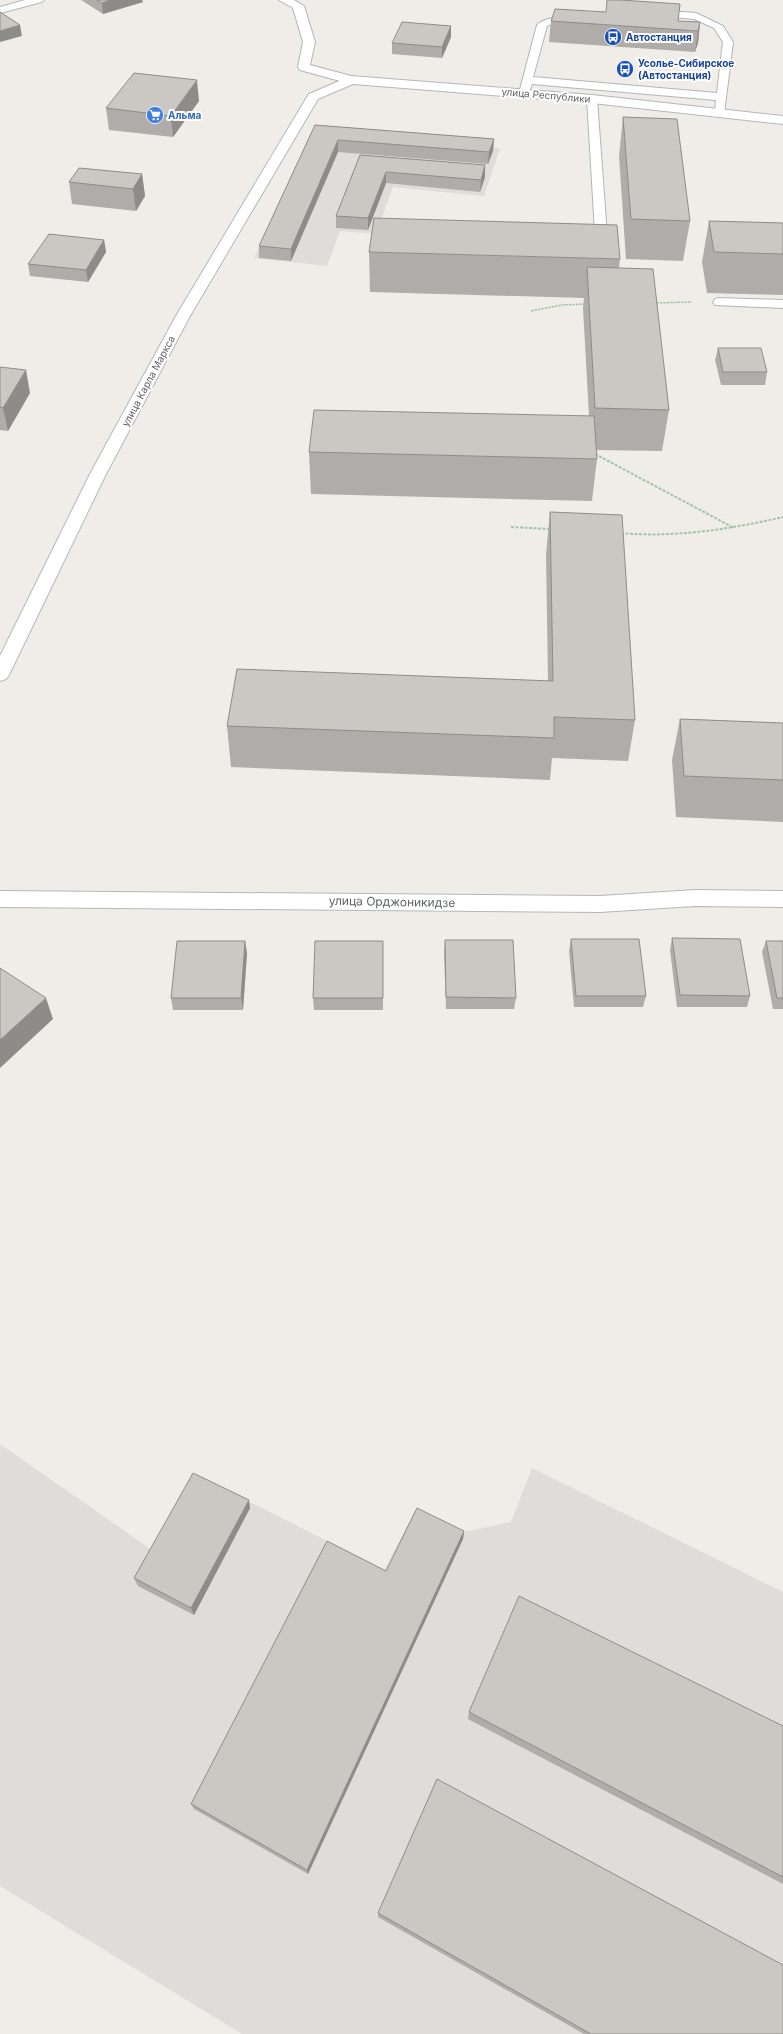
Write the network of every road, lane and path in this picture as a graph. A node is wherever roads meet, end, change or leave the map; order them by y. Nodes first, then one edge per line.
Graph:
1 (38, 0) edge
2 (285, 0) edge
3 (0, 10) edge
4 (644, 13) edge
5 (587, 21) edge
6 (351, 80) junction
7 (527, 80) junction
8 (524, 93) junction
9 (313, 96) joint
10 (722, 97) junction
11 (592, 99) junction
12 (720, 112) junction
13 (783, 120) edge
14 (602, 249) edge
15 (719, 302) joint
16 (648, 303) edge
17 (588, 304) edge
18 (783, 304) edge
19 (531, 311) dead end
20 (593, 453) edge
21 (783, 517) edge
22 (511, 527) dead end
23 (734, 528) junction
24 (557, 530) edge
25 (619, 533) edge
26 (0, 675) edge
27 (0, 899) edge
28 (783, 899) edge

1 - 3 street
2 - 6 street
4 - 10 lane
5 - 7 lane
6 - 8 street, улица Республики
6 - 9 street, улица Республики
7 - 8 lane
7 - 10 lane
8 - 11 street, улица Республики
9 - 26 street, улица Карла Маркса
10 - 12 lane
11 - 12 street, улица Республики
11 - 14 lane
12 - 13 street, улица Республики
15 - 16 path
15 - 18 lane
17 - 19 path
20 - 23 path
21 - 23 path
22 - 24 path
23 - 25 path
27 - 28 street, улица Орджоникидзе

